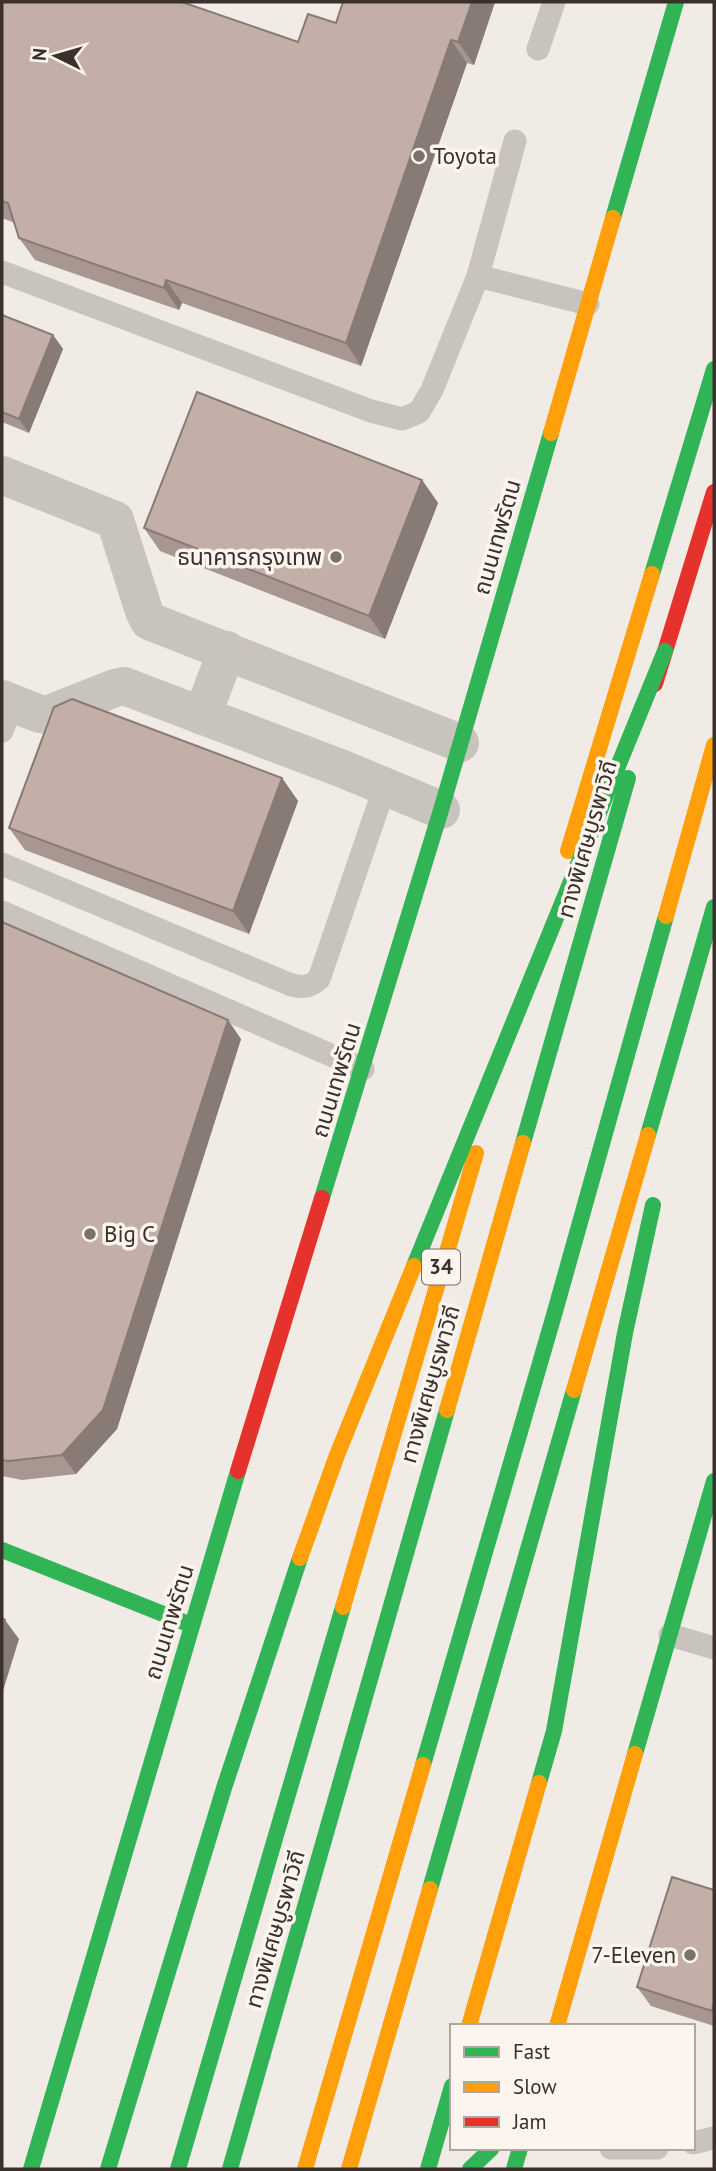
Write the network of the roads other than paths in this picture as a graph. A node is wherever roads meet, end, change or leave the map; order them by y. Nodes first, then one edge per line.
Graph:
1 (554, 2) edge
2 (676, 2) edge
3 (538, 50) dead end
4 (515, 141) dead end
5 (2, 272) edge
6 (478, 276) junction
7 (588, 304) junction
8 (714, 369) edge
9 (2, 475) edge
10 (714, 492) edge
11 (227, 650) junction
12 (665, 651) junction
13 (6, 711) edge
14 (202, 716) junction
15 (460, 743) junction
16 (714, 745) edge
17 (384, 786) junction
18 (441, 810) junction
19 (2, 864) edge
20 (714, 907) edge
21 (2, 912) edge
22 (714, 951) edge
23 (363, 1069) junction
24 (683, 1070) dead end
25 (656, 1188) dead end
26 (714, 1481) edge
27 (705, 1548) edge
28 (2, 1550) edge
29 (191, 1625) junction
30 (670, 1635) junction
31 (714, 1648) edge
32 (470, 2024) edge
33 (558, 2024) edge
34 (450, 2093) edge
35 (714, 2138) edge
36 (695, 2143) edge
37 (490, 2150) edge
38 (519, 2150) edge
39 (31, 2169) edge
40 (108, 2169) edge
41 (178, 2169) edge
42 (230, 2169) edge
43 (305, 2169) edge
44 (349, 2169) edge
45 (428, 2169) edge
46 (470, 2169) edge
47 (514, 2169) edge

1 - 3 lane
2 - 7 main road, ถนนเทพรัตน
4 - 6 lane
5 - 6 lane
6 - 7 lane
7 - 15 main road, ถนนเทพรัตน
8 - 41 main road, 34
9 - 11 street
10 - 12 main road, ทางพิเศษบูรพาวิถี
11 - 14 street
11 - 15 street
12 - 40 main road, bridge
12 - 42 main road, ทางพิเศษบูรพาวิถี, bridge
13 - 14 street
14 - 17 street
15 - 18 main road, ถนนเทพรัตน
16 - 43 main road
17 - 18 street
17 - 19 lane
18 - 23 main road, ถนนเทพรัตน
20 - 44 main road
21 - 23 lane
22 - 24 main road
23 - 29 main road, ถนนเทพรัตน
25 - 32 main road
26 - 27 main road
27 - 30 main road
28 - 29 main road
29 - 39 main road, ถนนเทพรัตน
30 - 31 lane
30 - 33 main road
34 - 45 main road
35 - 36 lane
37 - 46 main road
38 - 47 main road

